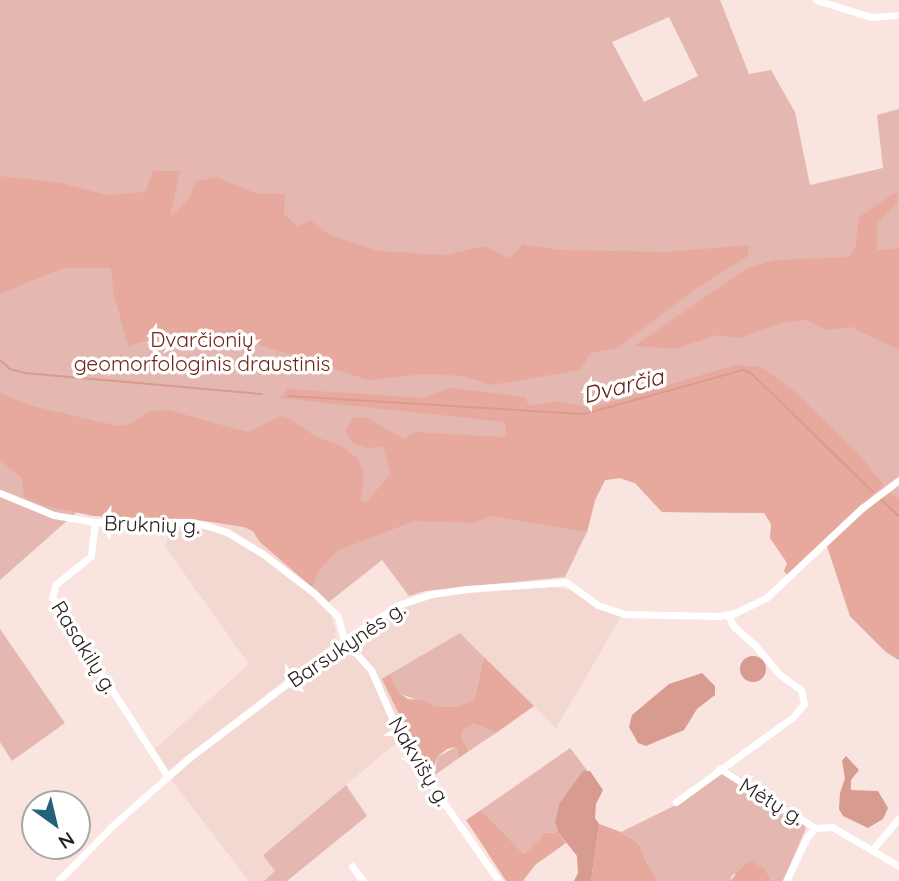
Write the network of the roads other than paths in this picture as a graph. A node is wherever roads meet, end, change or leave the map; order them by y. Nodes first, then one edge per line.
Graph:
1 (816, 0) edge
2 (899, 15) edge
3 (899, 480) edge
4 (0, 494) edge
5 (95, 522) junction
6 (728, 615) junction
7 (344, 640) junction
8 (719, 768) junction
9 (168, 777) junction
10 (676, 802) dead end
11 (899, 818) edge
12 (815, 828) junction
13 (872, 850) junction
14 (352, 866) dead end
15 (899, 866) edge
16 (58, 881) edge
17 (363, 881) edge
18 (499, 881) edge
19 (786, 881) edge

1 - 2 street
3 - 6 street, Barsukynės g.
4 - 5 street, Bruknių g.
5 - 7 street, Bruknių g.
5 - 9 street, Rasakilų g.
6 - 7 street, Barsukynės g.
6 - 8 street
7 - 9 street, Barsukynės g.
7 - 18 street, Nakvišų g.
8 - 10 street
8 - 12 street, Mėtų g.
9 - 16 street, Barsukynės g.
11 - 13 street
12 - 13 street, Mėtų g.
12 - 19 street
13 - 15 street, Mėtų g.
14 - 17 street

